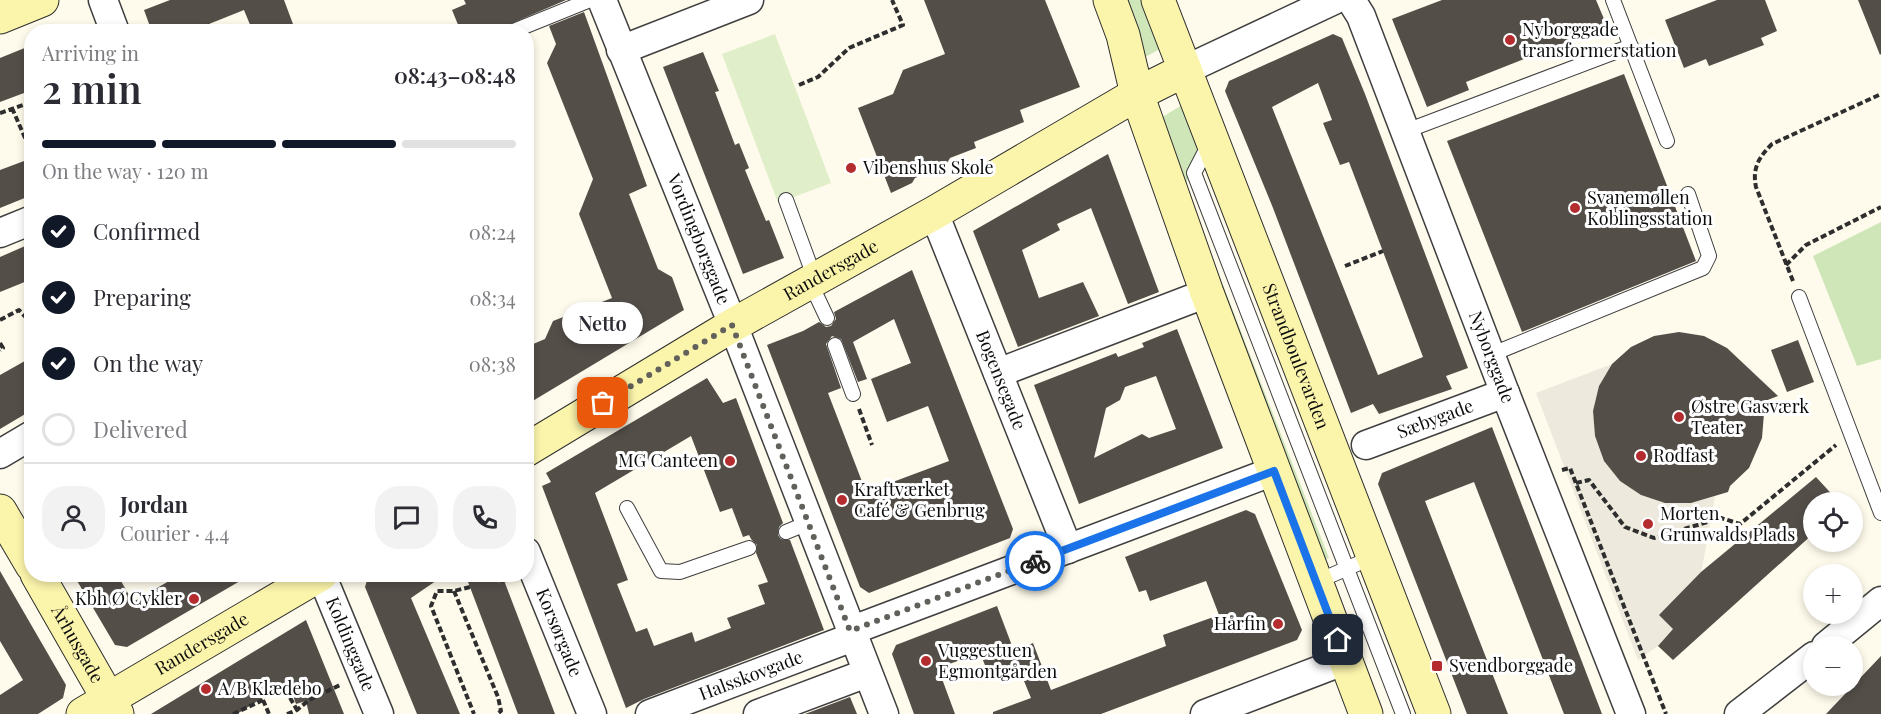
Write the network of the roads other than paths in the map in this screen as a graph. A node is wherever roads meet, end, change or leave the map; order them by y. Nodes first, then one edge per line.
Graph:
1 (42, 0) edge
2 (103, 0) edge
3 (590, 0) edge
4 (603, 0) edge
5 (749, 0) edge
6 (1110, 0) edge
7 (1158, 0) edge
8 (1334, 0) edge
9 (1352, 0) edge
10 (1613, 0) edge
11 (0, 17) edge
12 (112, 24) edge
13 (531, 24) edge
14 (1631, 46) junction
15 (621, 50) junction
16 (1185, 70) junction
17 (1137, 94) junction
18 (1406, 132) junction
19 (1667, 141) dead end
20 (1688, 194) dead end
21 (786, 200) dead end
22 (934, 213) junction
23 (24, 224) edge
24 (0, 234) edge
25 (812, 281) junction
26 (1207, 293) junction
27 (1799, 297) road end
28 (826, 318) dead end
29 (732, 325) junction
30 (835, 345) dead end
31 (1490, 355) junction
32 (998, 373) junction
33 (1505, 393) junction
34 (853, 394) road end
35 (24, 440) edge
36 (534, 445) edge
37 (1366, 446) dead end
38 (0, 454) edge
39 (1274, 471) junction
40 (627, 508) dead end
41 (0, 511) edge
42 (1881, 513) edge
43 (749, 548) dead end
44 (1068, 549) junction
45 (24, 552) edge
46 (1360, 563) junction
47 (534, 574) edge
48 (41, 582) edge
49 (308, 582) edge
50 (324, 582) edge
51 (1316, 582) junction
52 (1881, 601) edge
53 (851, 634) junction
54 (1838, 636) edge
55 (1346, 660) junction
56 (1803, 665) edge
57 (867, 673) junction
58 (103, 709) edge
59 (379, 714) edge
60 (592, 714) edge
61 (650, 714) edge
62 (758, 714) edge
63 (884, 714) edge
64 (1204, 714) edge
65 (1366, 714) edge
66 (1403, 714) edge
67 (1434, 714) edge
68 (1631, 714) edge
69 (1739, 714) edge

1 - 11 street
2 - 12 street
3 - 13 lane
4 - 15 street, Vordingborggade
5 - 15 street
6 - 17 street
7 - 16 street, Strandboulevarden
8 - 16 street
9 - 18 street, Nyborggade
10 - 14 lane
14 - 18 lane
14 - 19 lane
15 - 29 street, Vordingborggade
16 - 17 street, Randersgade
16 - 46 street, Strandboulevarden
17 - 22 street, Randersgade
17 - 26 street
18 - 31 street, Nyborggade
20 - 31 lane
21 - 25 lane
22 - 25 street, Randersgade
22 - 32 street, Bogensegade
23 - 24 street
25 - 28 lane
25 - 29 street, Randersgade
26 - 32 street
26 - 39 street
27 - 42 lane
29 - 36 street, Randersgade
29 - 53 street, Vordingborggade
30 - 34 lane
31 - 33 street, Nyborggade
32 - 44 street, Bogensegade
33 - 37 street, Sæbygade
33 - 68 street, Nyborggade
35 - 38 street
39 - 44 street, Halsskovgade
39 - 51 street
40 - 43 lane
41 - 45 street
44 - 53 street, Halsskovgade
46 - 51 lane
46 - 66 lane
46 - 67 street, Strandboulevarden
47 - 60 street, Korsørgade
48 - 58 street, Århusgade
49 - 58 street, Randersgade
50 - 59 street, Koldinggade
51 - 55 street
52 - 54 street
53 - 57 street, Vordingborggade
53 - 61 street, Halsskovgade
55 - 64 street
55 - 65 street
56 - 69 street
57 - 62 street
57 - 63 street, Vordingborggade

